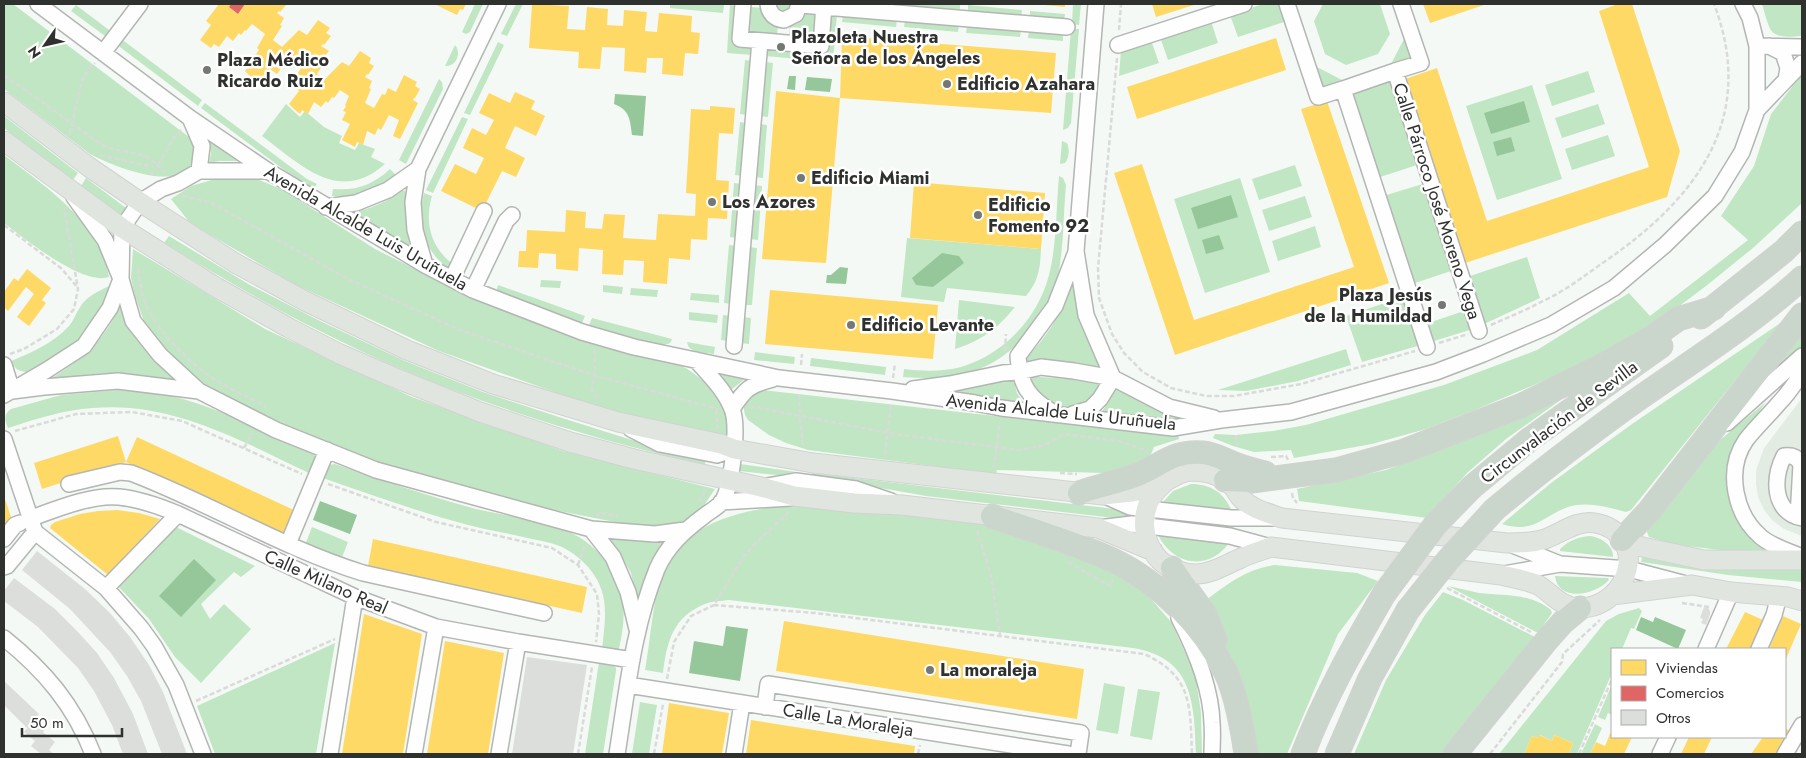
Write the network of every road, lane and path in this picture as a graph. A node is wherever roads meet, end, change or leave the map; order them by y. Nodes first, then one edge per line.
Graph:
1 (38, 4) edge
2 (140, 4) edge
3 (498, 4) edge
4 (743, 4) edge
5 (768, 4) edge
6 (800, 4) edge
7 (1096, 4) edge
8 (1244, 4) edge
9 (1287, 4) edge
10 (1401, 4) edge
11 (1743, 4) edge
12 (824, 5) edge
13 (784, 20) junction
14 (1067, 27) dead end
15 (760, 41) junction
16 (782, 43) junction
17 (1118, 45) dead end
18 (1763, 45) junction
19 (1802, 47) edge
20 (103, 53) junction
21 (1802, 63) edge
22 (1394, 71) junction
23 (4, 75) edge
24 (1786, 80) junction
25 (1343, 89) junction
26 (4, 102) edge
27 (1757, 110) junction
28 (190, 118) junction
29 (72, 123) junction
30 (181, 130) dead end
31 (70, 132) dead end
32 (4, 141) edge
33 (99, 155) dead end
34 (158, 165) junction
35 (153, 167) junction
36 (418, 169) junction
37 (268, 171) junction
38 (199, 172) junction
39 (152, 175) dead end
40 (167, 176) dead end
41 (179, 196) dead end
42 (66, 198) junction
43 (140, 202) junction
44 (326, 207) junction
45 (484, 211) dead end
46 (512, 215) dead end
47 (4, 225) edge
48 (122, 228) junction
49 (1802, 233) edge
50 (1076, 251) junction
51 (425, 265) junction
52 (138, 269) dead end
53 (1802, 278) edge
54 (121, 279) junction
55 (452, 279) junction
56 (78, 289) junction
57 (473, 290) junction
58 (1714, 308) junction
59 (1802, 315) edge
60 (1479, 331) dead end
61 (1006, 334) dead end
62 (734, 346) dead end
63 (594, 348) dead end
64 (1427, 348) dead end
65 (802, 354) dead end
66 (1802, 356) edge
67 (5, 360) edge
68 (696, 360) junction
69 (895, 363) dead end
70 (801, 365) dead end
71 (1019, 372) junction
72 (1003, 373) junction
73 (1802, 373) edge
74 (593, 375) junction
75 (779, 378) junction
76 (1113, 378) junction
77 (892, 391) junction
78 (199, 392) junction
79 (8, 393) edge
80 (800, 394) dead end
81 (1234, 396) dead end
82 (599, 402) dead end
83 (1234, 402) dead end
84 (714, 404) dead end
85 (1002, 408) junction
86 (716, 409) junction
87 (733, 409) junction
88 (800, 413) dead end
89 (1061, 415) junction
90 (800, 418) dead end
91 (1221, 420) junction
92 (258, 421) junction
93 (718, 430) dead end
94 (888, 433) junction
95 (1236, 435) dead end
96 (8, 436) edge
97 (1701, 446) junction
98 (808, 447) dead end
99 (997, 447) junction
100 (244, 448) junction
101 (327, 450) junction
102 (734, 450) junction
103 (1146, 451) dead end
104 (1238, 452) dead end
105 (885, 456) dead end
106 (994, 470) dead end
107 (1280, 478) junction
108 (315, 480) junction
109 (729, 480) junction
110 (1225, 480) junction
111 (1164, 481) junction
112 (69, 484) dead end
113 (760, 487) junction
114 (1079, 493) junction
115 (1103, 495) junction
116 (721, 502) junction
117 (797, 503) junction
118 (902, 505) junction
119 (178, 514) junction
120 (992, 516) junction
121 (1145, 517) junction
122 (1282, 518) junction
123 (28, 525) junction
124 (969, 528) dead end
125 (1098, 528) junction
126 (592, 529) junction
127 (685, 530) junction
128 (4, 539) edge
129 (1623, 541) junction
130 (1507, 543) junction
131 (288, 544) junction
132 (1272, 547) junction
133 (1153, 551) junction
134 (1802, 558) edge
135 (1560, 564) junction
136 (4, 567) edge
137 (1172, 568) junction
138 (1628, 569) junction
139 (1501, 575) junction
140 (1692, 586) junction
141 (106, 588) junction
142 (1447, 588) dead end
143 (1731, 592) junction
144 (1612, 595) junction
145 (355, 597) junction
146 (1168, 597) junction
147 (1793, 597) edge
148 (1679, 603) dead end
149 (714, 605) junction
150 (1580, 608) junction
151 (544, 613) dead end
152 (1600, 620) dead end
153 (436, 627) junction
154 (1715, 629) junction
155 (637, 630) junction
156 (350, 632) junction
157 (1000, 635) junction
158 (1536, 635) dead end
159 (4, 638) edge
160 (518, 642) junction
161 (1706, 648) edge
162 (1759, 648) edge
163 (594, 654) junction
164 (632, 660) junction
165 (1226, 674) junction
166 (1611, 681) edge
167 (628, 684) junction
168 (665, 690) junction
169 (742, 703) junction
170 (184, 706) junction
171 (765, 707) junction
172 (1802, 725) edge
173 (1668, 738) edge
174 (93, 754) edge
175 (203, 754) edge
176 (330, 754) edge
177 (414, 754) edge
178 (499, 754) edge
179 (578, 754) edge
180 (617, 754) edge
181 (654, 754) edge
182 (734, 754) edge
183 (1068, 754) edge
184 (1078, 754) edge
185 (1192, 754) edge
186 (1212, 754) edge
187 (1246, 754) edge
188 (1303, 754) edge
189 (1338, 754) edge
190 (1455, 754) edge
191 (1490, 754) edge
192 (1579, 754) edge
193 (1660, 754) edge
194 (1784, 754) edge

1 - 20 street, Avenida Alcalde Luis Uruñuela
2 - 20 street
3 - 36 street
4 - 15 street
5 - 13 street
6 - 12 street
6 - 13 street
7 - 50 street
8 - 17 street
9 - 25 street, Calle Párroco José Moreno Vega
10 - 22 street, Calle Párroco José Moreno Vega
11 - 18 street
12 - 14 street
12 - 16 street
13 - 16 street
15 - 16 street
15 - 62 street
18 - 19 street
18 - 24 street
18 - 27 street
20 - 28 street, Avenida Alcalde Luis Uruñuela
20 - 29 path
21 - 24 street
22 - 25 street, Calle Párroco José Moreno Vega
22 - 60 street, Calle Párroco José Moreno Vega
23 - 29 path
24 - 27 street
25 - 64 street
26 - 43 main road
27 - 91 street
28 - 37 street, Avenida Alcalde Luis Uruñuela
28 - 38 street
29 - 31 path
29 - 34 path
30 - 34 path
32 - 42 main road
33 - 35 path
34 - 35 path
34 - 40 path
35 - 39 path
36 - 44 street
36 - 51 street
37 - 38 street
37 - 44 street, Avenida Alcalde Luis Uruñuela
38 - 43 street
41 - 74 path
42 - 48 main road
42 - 54 street
42 - 56 path
43 - 48 street
43 - 102 main road
44 - 51 street, Avenida Alcalde Luis Uruñuela
45 - 55 street
46 - 57 street
47 - 56 path
48 - 54 street
48 - 109 main road
49 - 58 highway, Circunvalación de Sevilla
50 - 71 street
50 - 76 street
51 - 55 street, Avenida Alcalde Luis Uruñuela
52 - 92 path
53 - 189 highway, Circunvalación de Sevilla, bridge
54 - 78 street
54 - 79 street
55 - 57 street, Avenida Alcalde Luis Uruñuela
56 - 67 path
57 - 68 street, Avenida Alcalde Luis Uruñuela
58 - 107 highway
58 - 188 highway, Circunvalación de Sevilla, bridge
59 - 97 highway
61 - 72 path
63 - 74 path
65 - 70 path
66 - 97 street
67 - 79 street
68 - 75 street, Avenida Alcalde Luis Uruñuela
68 - 87 street
69 - 77 path
71 - 72 street, Avenida Alcalde Luis Uruñuela
71 - 76 street, Avenida Alcalde Luis Uruñuela
71 - 89 street
72 - 77 street, Avenida Alcalde Luis Uruñuela
73 - 134 street
74 - 82 path
74 - 86 path
75 - 77 street, Avenida Alcalde Luis Uruñuela
75 - 87 street, Avenida Alcalde Luis Uruñuela
76 - 89 street
76 - 91 street, Avenida Alcalde Luis Uruñuela
77 - 85 street, Avenida Alcalde Luis Uruñuela
77 - 94 path
78 - 79 street
78 - 92 street
80 - 88 path
81 - 83 path
84 - 86 path
85 - 89 street, Avenida Alcalde Luis Uruñuela
85 - 99 path
86 - 87 path
86 - 93 path
87 - 94 path
87 - 102 street
89 - 91 street, Avenida Alcalde Luis Uruñuela
90 - 98 path
92 - 100 path
92 - 101 street
94 - 99 path
94 - 105 path
95 - 104 path
96 - 100 path
96 - 123 street
97 - 129 highway
99 - 103 path
99 - 106 path
100 - 108 path
101 - 108 street
101 - 126 street
102 - 109 street
102 - 114 main road
107 - 110 highway
107 - 114 highway
108 - 131 street
108 - 163 path
109 - 113 main road
109 - 116 street
110 - 111 main road
110 - 122 main road
111 - 115 main road
111 - 121 main road
112 - 131 street
113 - 117 main road
113 - 118 street
114 - 115 main road
115 - 121 street
116 - 117 street
116 - 127 street
117 - 118 main road
117 - 149 path
118 - 120 main road
119 - 123 street, Calle Milano Real
119 - 141 street
119 - 145 street, Calle Milano Real
120 - 125 main road
120 - 146 highway
121 - 122 street
121 - 125 street
121 - 132 street
121 - 133 main road
122 - 130 main road
123 - 128 street
123 - 136 street
123 - 141 street
124 - 157 path
125 - 133 main road
126 - 127 street
126 - 155 street
127 - 155 street
129 - 130 main road
129 - 134 main road
129 - 138 main road
130 - 135 street
131 - 151 street
132 - 137 main road
132 - 139 main road
133 - 137 main road
135 - 138 street
135 - 139 street
137 - 165 highway
138 - 140 street
138 - 144 main road
139 - 150 main road
140 - 143 main road
140 - 144 main road
141 - 170 street
142 - 158 path
143 - 147 main road
143 - 154 street
144 - 150 main road
145 - 153 street, Calle Milano Real
145 - 156 street
146 - 165 highway
146 - 186 street
147 - 162 street
148 - 154 path
149 - 157 path
149 - 168 path
150 - 190 highway
152 - 191 path
153 - 160 street, Calle Milano Real
153 - 177 street
154 - 161 street
155 - 164 street
156 - 170 path
156 - 176 street
157 - 185 path
159 - 174 street
160 - 163 street, Calle Milano Real
160 - 178 street
163 - 164 street, Calle Milano Real
163 - 179 path
164 - 167 street
165 - 187 highway
166 - 192 path
167 - 168 street, Calle La Moraleja
167 - 180 street
168 - 169 street, Calle La Moraleja
168 - 181 path
169 - 171 street, Calle La Moraleja
169 - 182 street
170 - 175 street
171 - 183 street, Calle La Moraleja
171 - 184 street
172 - 194 street
173 - 193 street

